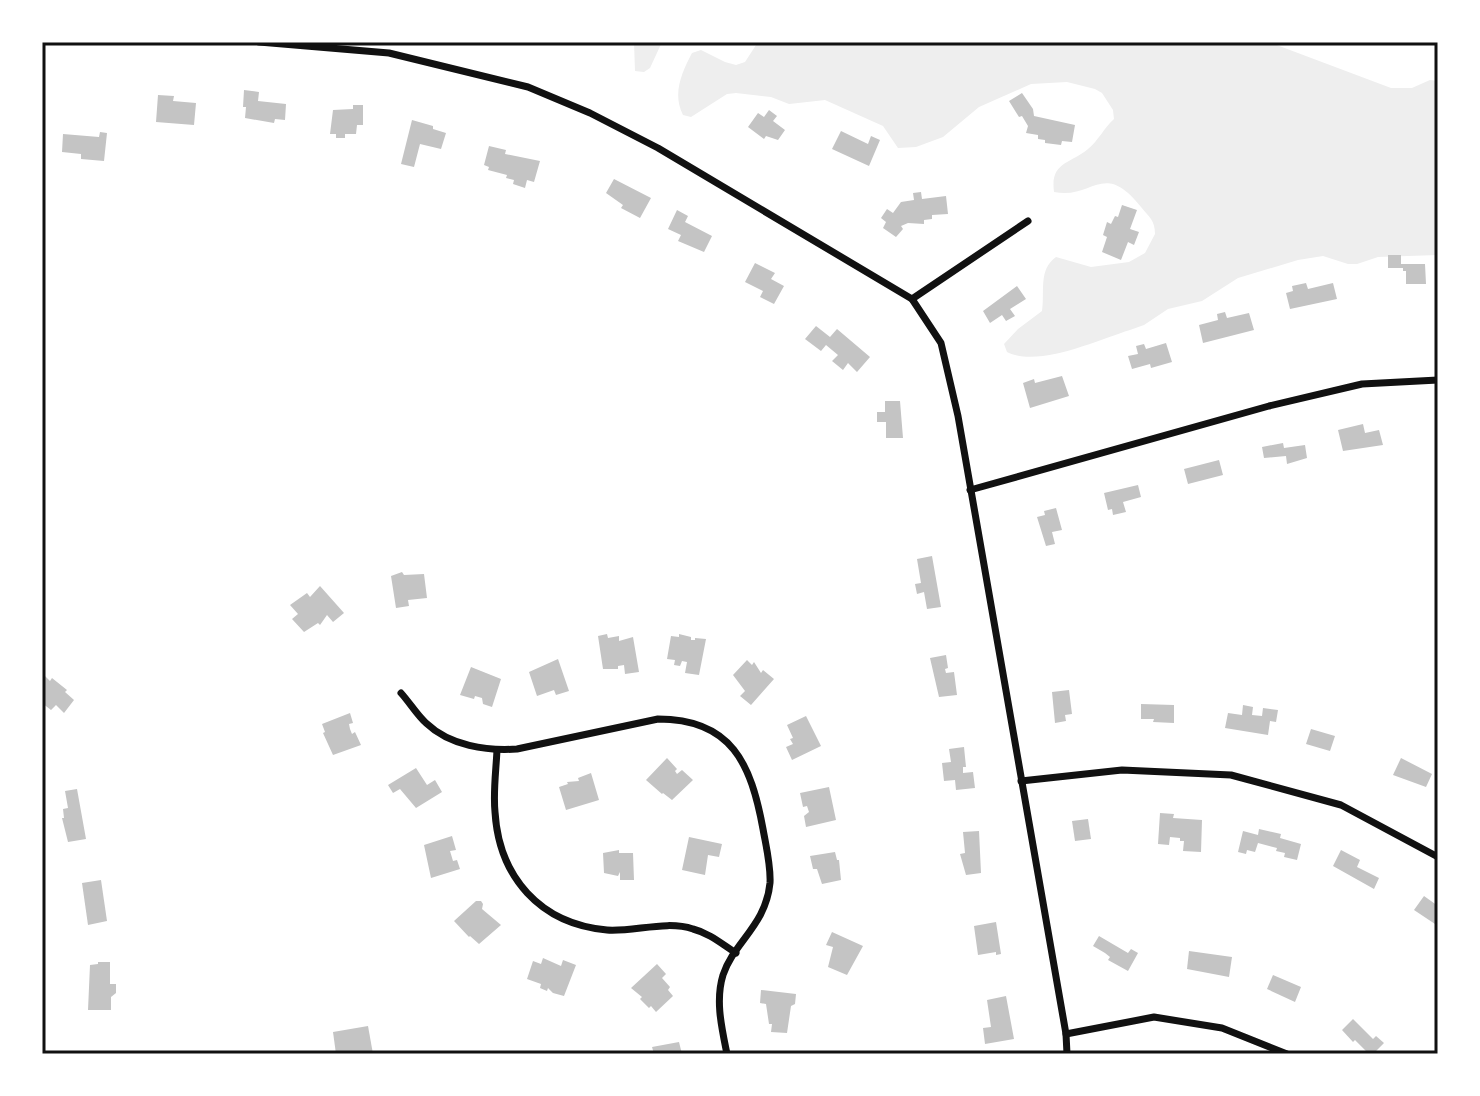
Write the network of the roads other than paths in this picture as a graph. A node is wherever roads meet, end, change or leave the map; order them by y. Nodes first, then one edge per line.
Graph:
1 (259, 42) edge
2 (1028, 221) dead end
3 (912, 299) junction
4 (1438, 380) edge
5 (970, 490) junction
6 (401, 693) dead end
7 (497, 750) junction
8 (1021, 781) junction
9 (1438, 857) edge
10 (736, 953) junction
11 (1066, 1034) junction
12 (727, 1054) edge
13 (1067, 1054) edge
14 (1287, 1054) edge

1 - 3 street
2 - 3 street
3 - 5 street
4 - 5 street
5 - 8 street
6 - 7 street
7 - 10 street
7 - 10 street
8 - 9 street
8 - 11 street
10 - 12 street
11 - 13 street
11 - 14 street

